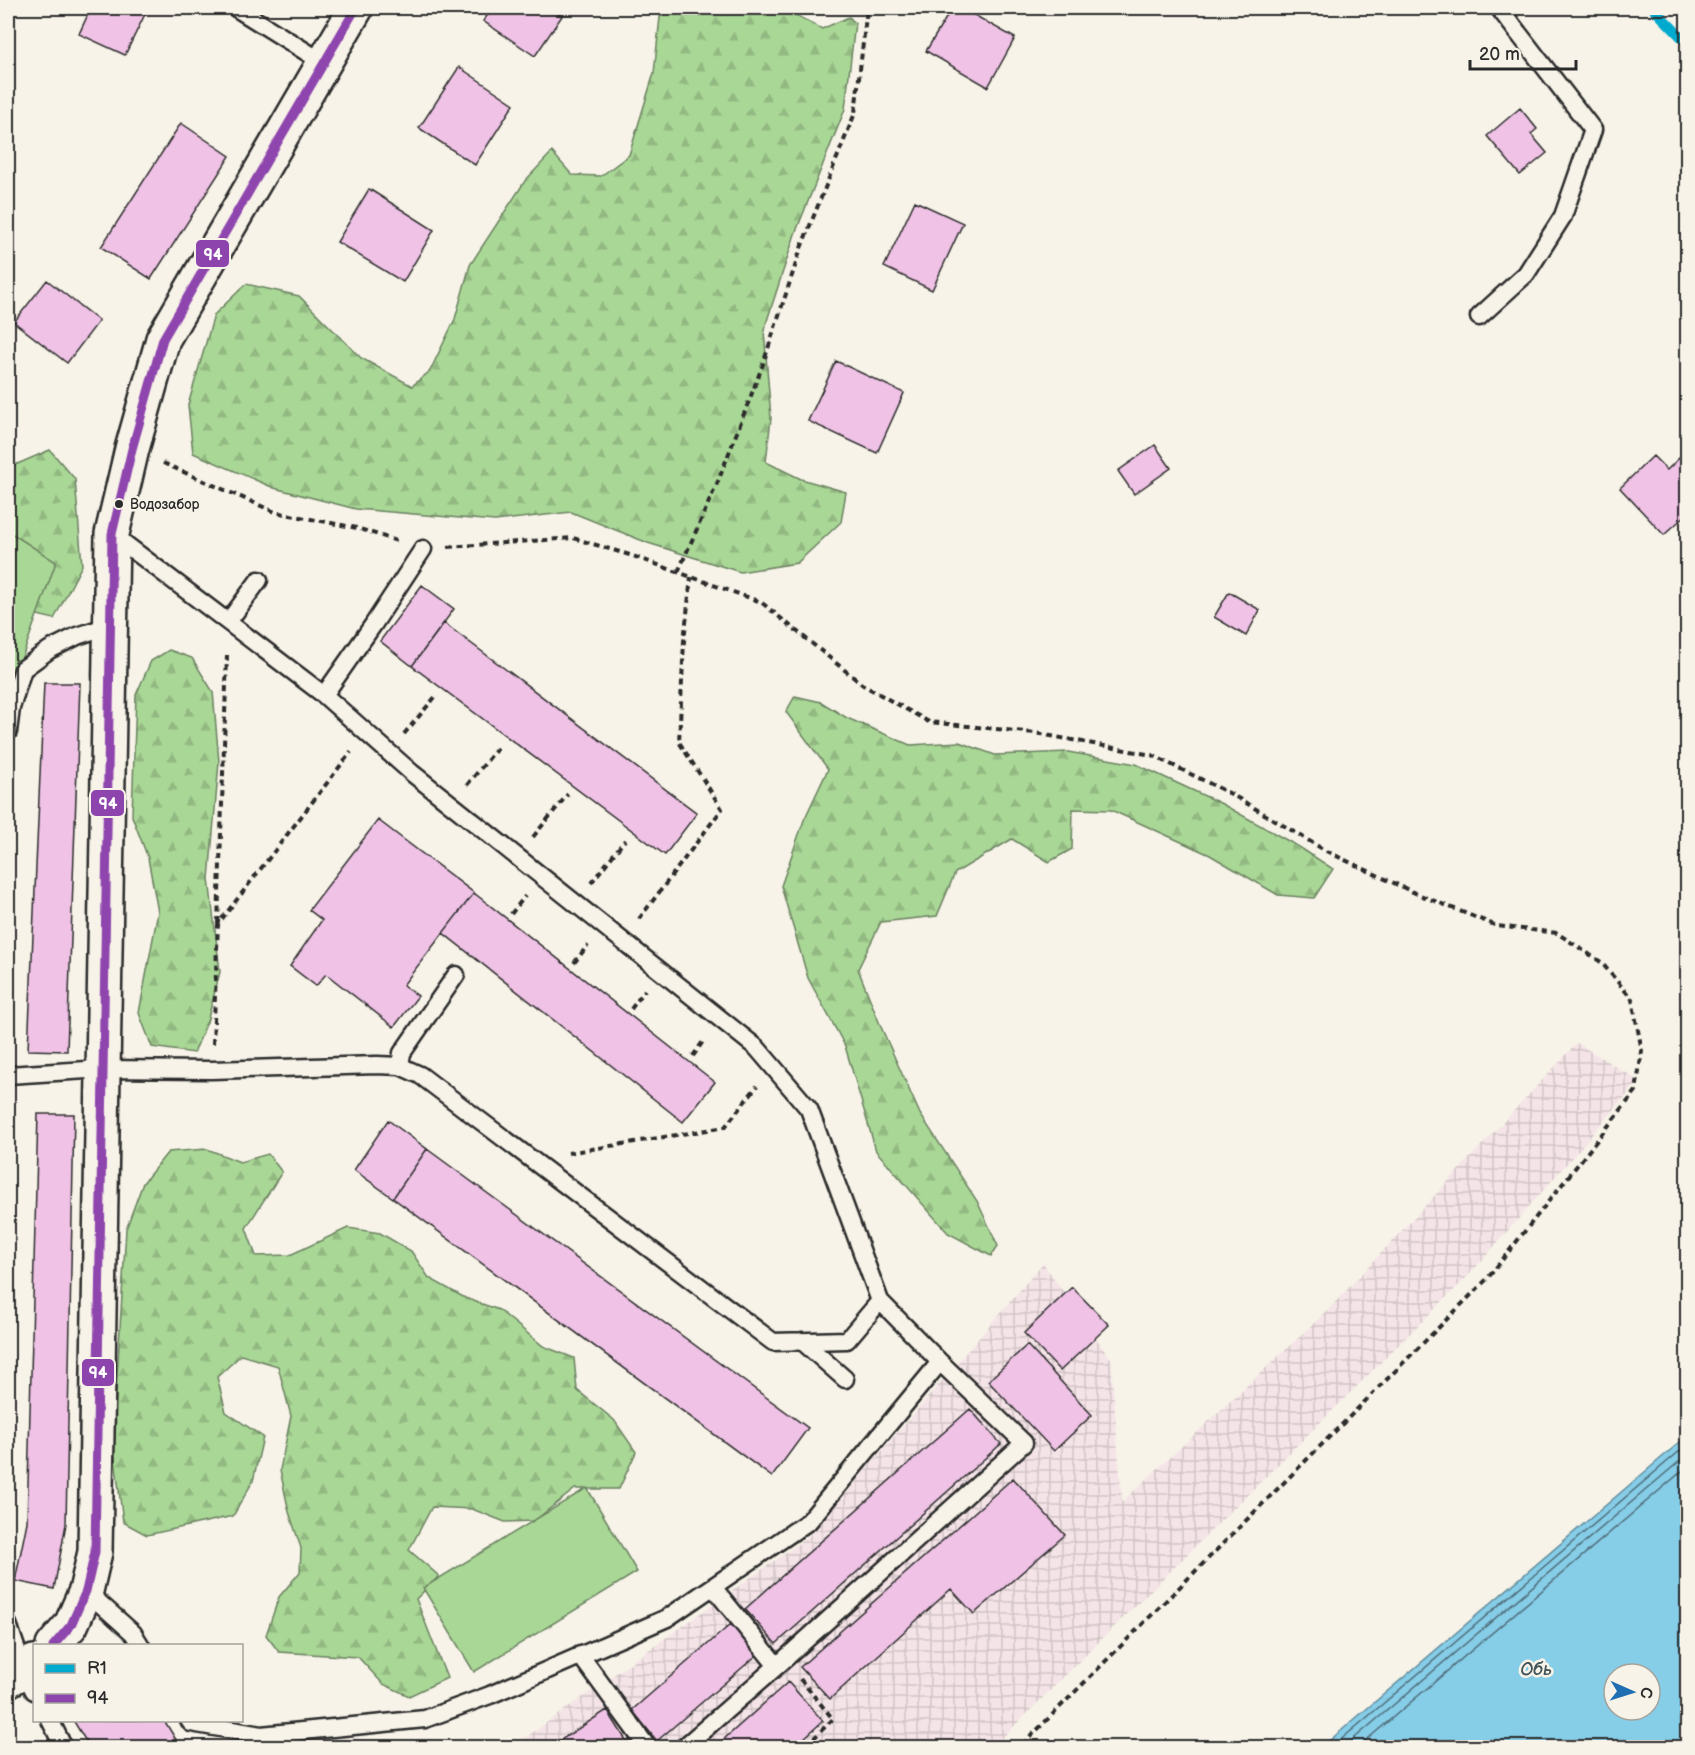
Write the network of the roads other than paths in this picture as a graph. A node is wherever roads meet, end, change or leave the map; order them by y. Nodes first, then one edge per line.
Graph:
1 (236, 8) edge
2 (357, 8) edge
3 (1499, 8) edge
4 (324, 63) junction
5 (1479, 317) dead end
6 (112, 534) junction
7 (423, 549) road end
8 (259, 580) dead end
9 (228, 622) junction
10 (111, 625) junction
11 (324, 694) junction
12 (8, 732) edge
13 (456, 975) dead end
14 (400, 1066) junction
15 (103, 1069) junction
16 (8, 1075) edge
17 (880, 1301) junction
18 (802, 1341) junction
19 (940, 1362) junction
20 (845, 1379) dead end
21 (712, 1587) junction
22 (86, 1591) junction
23 (8, 1624) edge
24 (55, 1644) edge
25 (140, 1644) edge
26 (580, 1655) junction
27 (780, 1663) junction
28 (25, 1676) edge
29 (51, 1722) edge
30 (190, 1722) edge
31 (64, 1748) edge
32 (648, 1748) edge
33 (683, 1748) edge

1 - 4 lane
2 - 4 street
3 - 5 lane
4 - 6 street
6 - 9 lane
6 - 10 street
7 - 11 lane
8 - 9 lane
9 - 11 lane
10 - 12 lane
10 - 15 street
11 - 17 lane
13 - 14 lane
14 - 15 lane
14 - 18 lane
15 - 16 lane
15 - 22 street
17 - 18 lane
17 - 19 lane
18 - 20 lane
19 - 21 lane
19 - 27 lane
21 - 26 lane
21 - 27 lane
22 - 24 street
22 - 25 lane
23 - 28 lane
26 - 30 lane
26 - 32 lane
27 - 33 lane
29 - 31 lane

